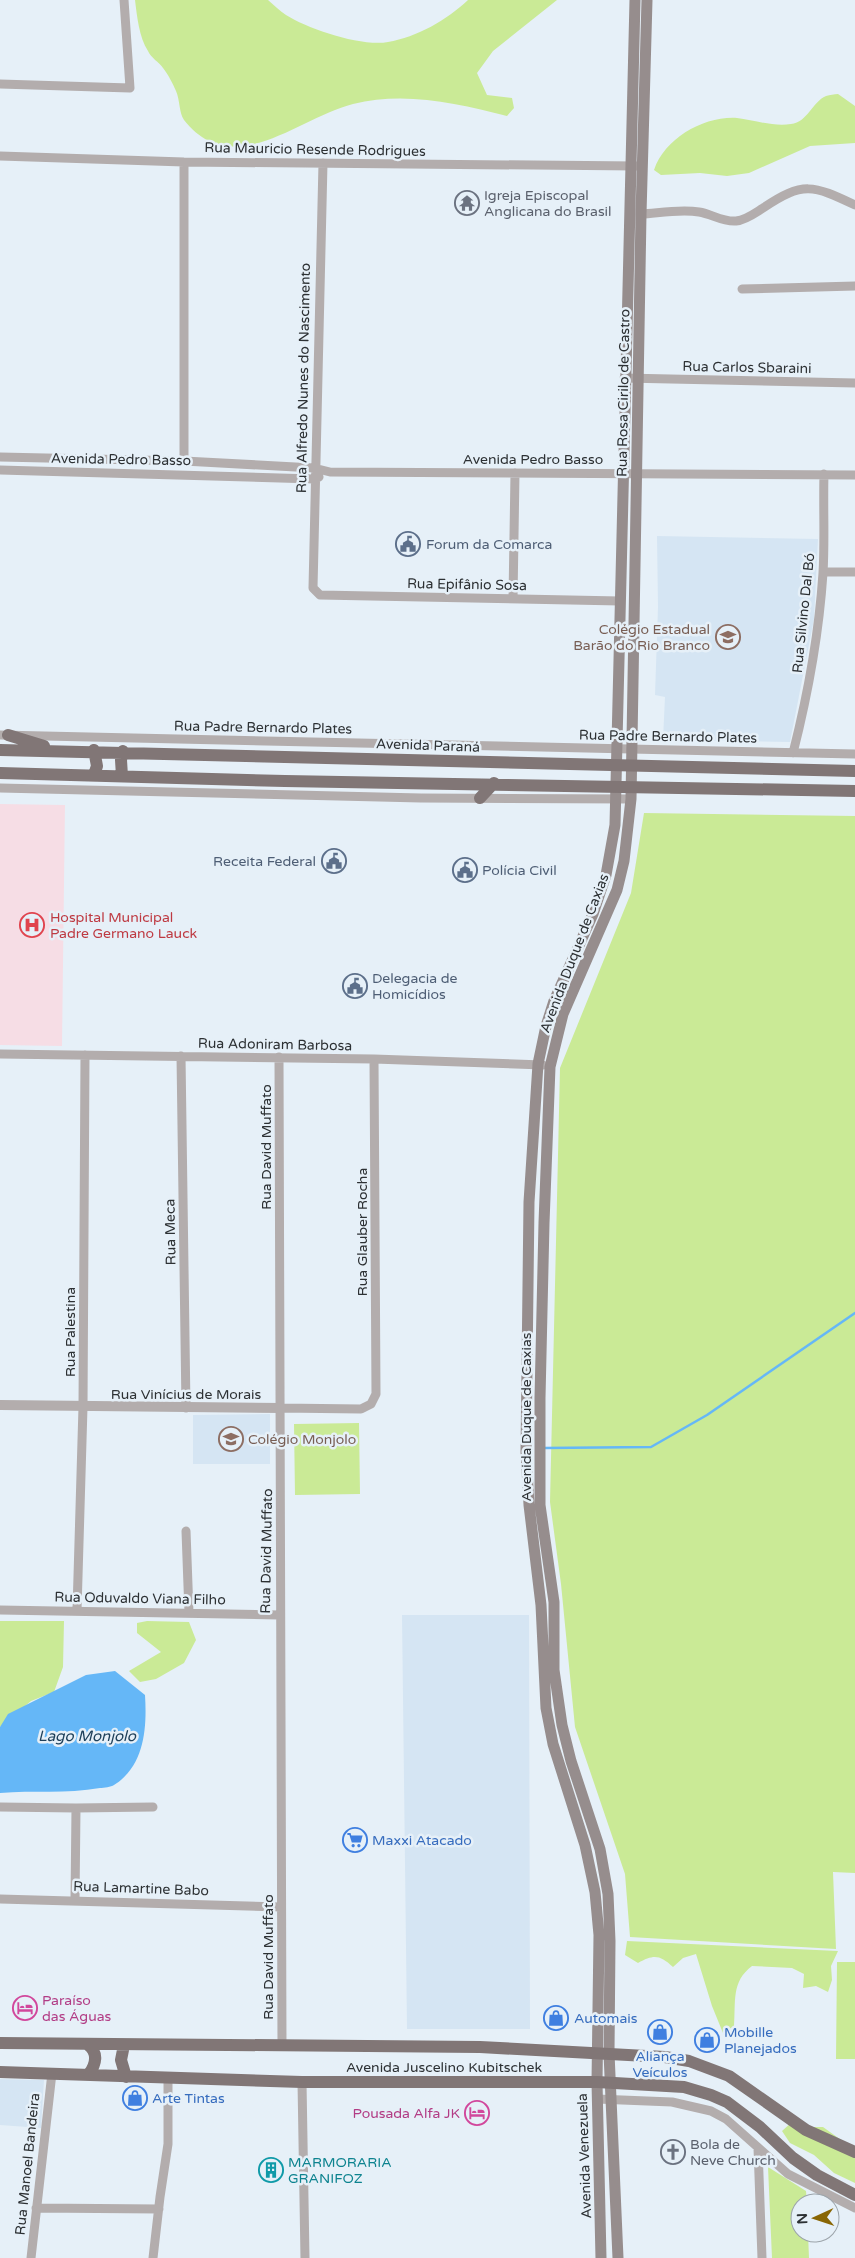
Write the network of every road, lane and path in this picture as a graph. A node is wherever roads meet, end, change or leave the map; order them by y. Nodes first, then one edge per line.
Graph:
1 (124, 0) edge
2 (635, 0) edge
3 (647, 0) edge
4 (0, 84) edge
5 (0, 156) edge
6 (184, 162) junction
7 (323, 163) junction
8 (630, 166) junction
9 (642, 166) junction
10 (855, 204) edge
11 (641, 214) junction
12 (855, 286) edge
13 (742, 289) dead end
14 (625, 348) junction
15 (638, 349) junction
16 (624, 378) junction
17 (638, 379) junction
18 (855, 384) edge
19 (0, 457) edge
20 (184, 461) junction
21 (314, 468) junction
22 (0, 470) edge
23 (330, 472) junction
24 (515, 472) junction
25 (622, 472) junction
26 (637, 473) junction
27 (824, 474) junction
28 (855, 475) edge
29 (314, 479) junction
30 (823, 572) junction
31 (855, 572) edge
32 (316, 592) joint
33 (513, 599) junction
34 (620, 601) junction
35 (4, 735) edge
36 (617, 748) junction
37 (632, 749) junction
38 (0, 750) edge
39 (63, 750) junction
40 (94, 750) junction
41 (123, 751) junction
42 (793, 753) junction
43 (855, 754) edge
44 (617, 765) junction
45 (632, 765) junction
46 (855, 771) edge
47 (0, 773) edge
48 (94, 775) junction
49 (122, 776) junction
50 (494, 783) junction
51 (632, 786) junction
52 (0, 788) edge
53 (855, 791) edge
54 (617, 792) junction
55 (480, 798) junction
56 (631, 799) junction
57 (0, 1054) edge
58 (85, 1055) junction
59 (181, 1056) junction
60 (279, 1057) junction
61 (374, 1059) junction
62 (538, 1064) junction
63 (550, 1067) junction
64 (0, 1404) edge
65 (371, 1404) joint
66 (83, 1407) junction
67 (186, 1408) junction
68 (281, 1408) junction
69 (535, 1505) junction
70 (186, 1531) dead end
71 (0, 1610) edge
72 (77, 1610) junction
73 (189, 1613) junction
74 (279, 1615) junction
75 (0, 1807) edge
76 (153, 1807) dead end
77 (76, 1808) junction
78 (0, 1899) edge
79 (75, 1900) junction
80 (281, 1906) junction
81 (0, 2044) edge
82 (124, 2044) junction
83 (88, 2045) junction
84 (282, 2046) junction
85 (603, 2053) junction
86 (0, 2072) edge
87 (52, 2073) junction
88 (89, 2074) junction
89 (126, 2077) junction
90 (168, 2078) junction
91 (302, 2082) junction
92 (597, 2082) junction
93 (611, 2083) junction
94 (597, 2099) junction
95 (612, 2100) junction
96 (758, 2148) junction
97 (855, 2152) edge
98 (855, 2195) edge
99 (36, 2208) junction
100 (855, 2208) edge
101 (159, 2209) junction
102 (30, 2258) edge
103 (153, 2258) edge
104 (305, 2258) edge
105 (602, 2258) edge
106 (618, 2258) edge
107 (762, 2258) edge

1 - 4 street
2 - 8 main road, Avenida Duque de Caxias
3 - 9 main road, Rua Rosa Cirilo de Castro
5 - 6 street, Rua Mauricio Resende Rodrigues
6 - 7 street, Rua Mauricio Resende Rodrigues
6 - 20 street
7 - 8 street, Rua Mauricio Resende Rodrigues
7 - 21 street, Rua Alfredo Nunes do Nascimento
8 - 9 street, Rua Mauricio Resende Rodrigues
8 - 14 main road, Avenida Duque de Caxias
9 - 11 main road, Rua Rosa Cirilo de Castro
10 - 11 street
11 - 15 main road, Rua Rosa Cirilo de Castro
12 - 13 street
14 - 15 main road
14 - 16 main road, Avenida Duque de Caxias
15 - 17 main road, Rua Rosa Cirilo de Castro
16 - 17 street, Rua Carlos Sbaraini
16 - 25 main road, Avenida Duque de Caxias
17 - 18 street, Rua Carlos Sbaraini
17 - 26 main road, Rua Rosa Cirilo de Castro
19 - 20 street, Avenida Pedro Basso
20 - 21 street, Avenida Pedro Basso
21 - 23 street, Avenida Pedro Basso
21 - 29 street, Rua Alfredo Nunes do Nascimento
22 - 29 street, Avenida Pedro Basso
23 - 24 street, Avenida Pedro Basso
23 - 29 street, Avenida Pedro Basso
24 - 25 street, Avenida Pedro Basso
24 - 33 street
25 - 26 street, Avenida Pedro Basso
25 - 34 main road, Avenida Duque de Caxias
26 - 27 street, Avenida Pedro Basso
26 - 37 main road, Rua Rosa Cirilo de Castro
27 - 28 street, Avenida Pedro Basso
27 - 30 street, Rua Silvino Dal Bó
29 - 32 street, Rua Alfredo Nunes do Nascimento
30 - 31 street
30 - 42 street, Rua Silvino Dal Bó
32 - 33 street, Rua Epifânio Sosa
33 - 34 street, Rua Epifânio Sosa
34 - 36 main road, Avenida Duque de Caxias
35 - 36 street, Rua Padre Bernardo Plates
35 - 39 main road
36 - 37 street, Rua Padre Bernardo Plates
36 - 44 main road, Avenida Duque de Caxias
37 - 42 street, Rua Padre Bernardo Plates
37 - 45 main road, Rua Rosa Cirilo de Castro
38 - 39 main road, Avenida Paraná
39 - 40 main road, Avenida Paraná
40 - 41 main road, Avenida Paraná
40 - 48 main road
41 - 44 main road, Avenida Paraná
41 - 49 main road
42 - 43 street, Rua Padre Bernardo Plates
44 - 45 main road, Avenida Paraná
44 - 54 main road, Avenida Duque de Caxias
45 - 46 main road, Avenida Paraná
45 - 51 main road, Rua Rosa Cirilo de Castro
47 - 48 main road
48 - 49 main road
49 - 50 main road
50 - 54 main road
50 - 55 main road
51 - 53 main road
51 - 54 main road
51 - 56 main road, Avenida Duque de Caxias
52 - 55 street
54 - 55 street
54 - 56 street
54 - 62 main road, Avenida Duque de Caxias
56 - 63 main road, Avenida Duque de Caxias
57 - 58 street, Rua Adoniram Barbosa
58 - 59 street, Rua Adoniram Barbosa
58 - 66 street, Rua Palestina
59 - 60 street, Rua Adoniram Barbosa
59 - 67 street, Rua Meca
60 - 61 street, Rua Adoniram Barbosa
60 - 68 street, Rua David Muffato
61 - 62 street, Rua Adoniram Barbosa
61 - 65 street, Rua Glauber Rocha
62 - 63 street, Rua Adoniram Barbosa
62 - 69 main road, Avenida Duque de Caxias
63 - 69 main road, Avenida Duque de Caxias
64 - 66 street, Rua Vinícius de Morais
65 - 68 street, Rua Vinícius de Morais
66 - 67 street, Rua Vinícius de Morais
66 - 72 street, Rua Palestina
67 - 68 street, Rua Vinícius de Morais
68 - 74 street, Rua David Muffato
69 - 85 main road, Avenida Duque de Caxias
70 - 73 street
71 - 72 street, Rua Oduvaldo Viana Filho
72 - 73 street, Rua Oduvaldo Viana Filho
73 - 74 street, Rua Oduvaldo Viana Filho
74 - 80 street, Rua David Muffato
75 - 77 street
76 - 77 street
77 - 79 street
78 - 79 street, Rua Lamartine Babo
79 - 80 street, Rua Lamartine Babo
80 - 84 street, Rua David Muffato
81 - 83 main road, Avenida Juscelino Kubitschek
82 - 83 main road, Avenida Juscelino Kubitschek
82 - 84 main road, Avenida Juscelino Kubitschek
82 - 89 main road
83 - 88 main road
84 - 85 main road, Avenida Juscelino Kubitschek
85 - 92 main road, Avenida Venezuela
85 - 93 main road
85 - 97 main road, Avenida Juscelino Kubitschek
86 - 87 main road, Avenida Juscelino Kubitschek
87 - 88 main road, Avenida Juscelino Kubitschek
87 - 99 street, Rua Manoel Bandeira
88 - 89 main road, Avenida Juscelino Kubitschek
89 - 90 main road, Avenida Juscelino Kubitschek
90 - 91 main road, Avenida Juscelino Kubitschek
90 - 101 street
91 - 92 main road, Avenida Juscelino Kubitschek
91 - 104 street
92 - 93 main road, Avenida Juscelino Kubitschek
92 - 94 main road, Avenida Venezuela
93 - 95 main road
93 - 98 main road, Avenida Juscelino Kubitschek
94 - 95 street
94 - 105 main road, Avenida Venezuela
95 - 96 street
95 - 106 main road
96 - 100 street
96 - 107 street
99 - 101 street
99 - 102 street, Rua Manoel Bandeira
101 - 103 street

